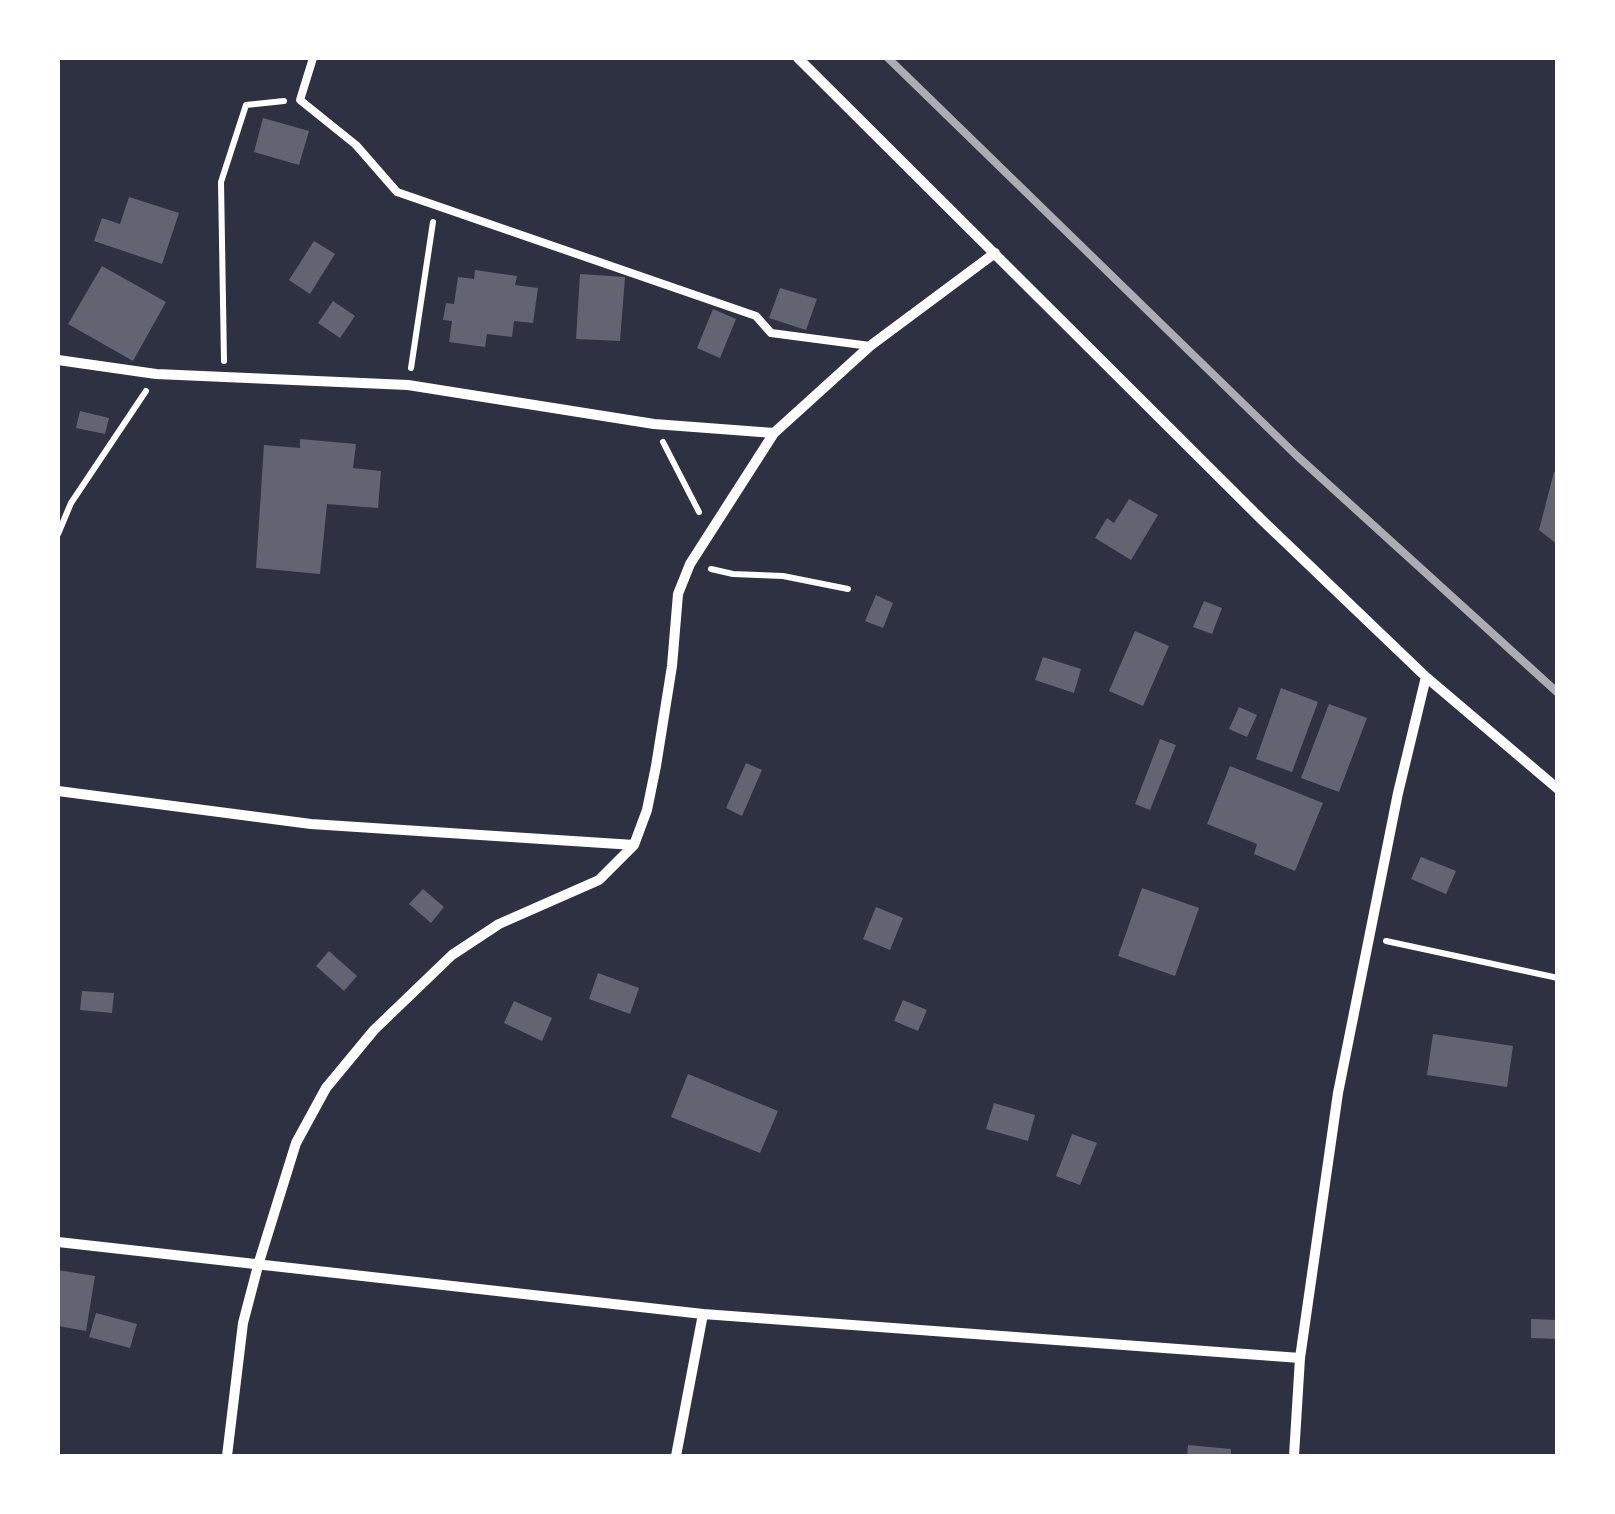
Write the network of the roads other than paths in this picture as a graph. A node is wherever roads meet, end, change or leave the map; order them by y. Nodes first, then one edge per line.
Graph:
1 (313, 58) edge
2 (798, 58) edge
3 (995, 252) junction
4 (870, 346) junction
5 (58, 360) edge
6 (774, 433) junction
7 (1426, 677) junction
8 (1558, 789) edge
9 (58, 791) edge
10 (634, 845) junction
11 (58, 1242) edge
12 (259, 1262) junction
13 (702, 1314) junction
14 (1300, 1358) junction
15 (227, 1456) edge
16 (676, 1456) edge
17 (1294, 1456) edge

1 - 4 lane
2 - 3 street
3 - 4 street
3 - 7 street
4 - 6 street
5 - 6 street
6 - 10 street
7 - 8 street
7 - 14 street
9 - 10 street
10 - 12 street
11 - 12 street
12 - 13 street
12 - 15 street
13 - 14 street
13 - 16 street
14 - 17 street

